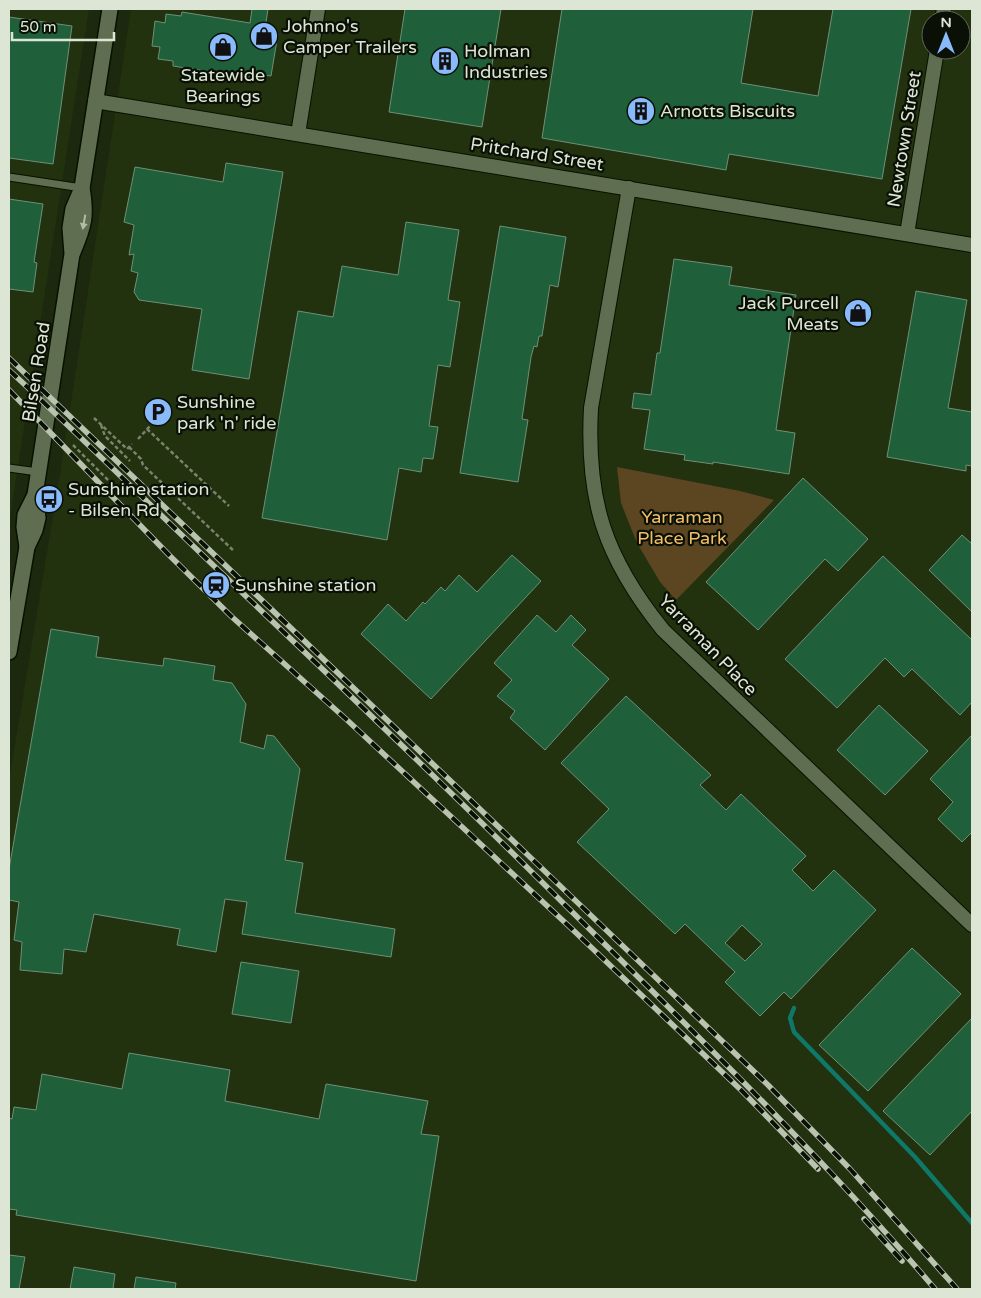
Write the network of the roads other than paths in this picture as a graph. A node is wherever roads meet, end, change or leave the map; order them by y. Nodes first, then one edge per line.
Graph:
1 (110, 9) edge
2 (318, 9) edge
3 (935, 60) edge
4 (95, 101) junction
5 (298, 134) junction
6 (9, 176) edge
7 (82, 188) junction
8 (629, 188) junction
9 (907, 234) junction
10 (972, 245) edge
11 (9, 468) edge
12 (39, 472) junction
13 (9, 652) edge
14 (972, 925) edge

1 - 4 street, Bilsen Road
2 - 5 street
3 - 9 street, Newtown Street
4 - 5 street, Pritchard Street
4 - 7 street, Bilsen Road
5 - 8 street, Pritchard Street
6 - 7 lane
7 - 12 street, Bilsen Road
8 - 9 street, Pritchard Street
8 - 14 street, Yarraman Place
9 - 10 street, Pritchard Street
11 - 12 lane
12 - 13 street, Bilsen Road

